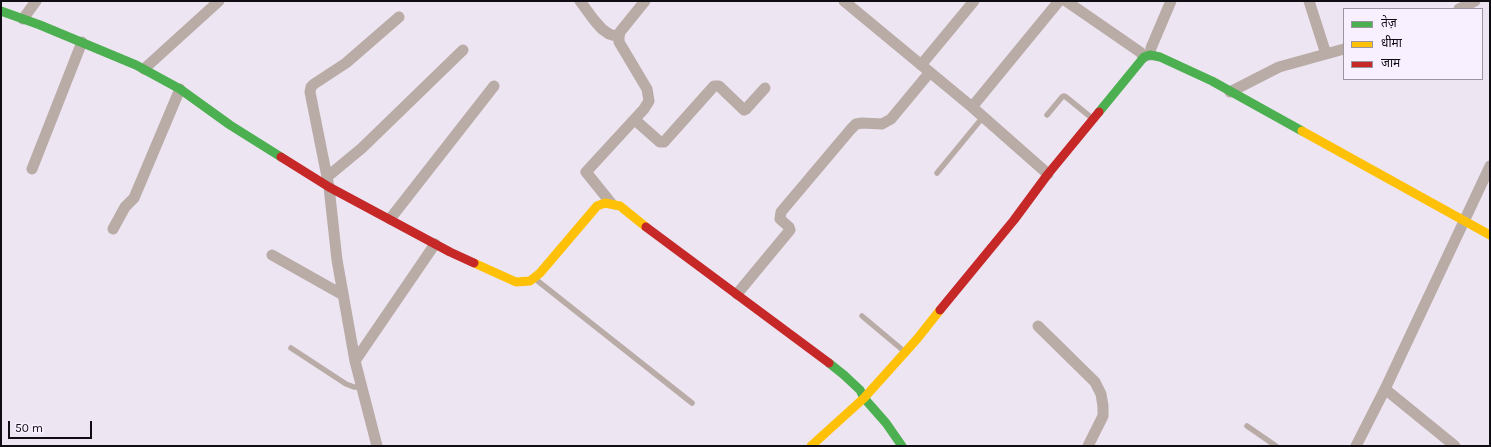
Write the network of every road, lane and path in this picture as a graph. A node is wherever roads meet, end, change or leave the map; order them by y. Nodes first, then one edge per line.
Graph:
1 (36, 1) edge
2 (219, 1) edge
3 (580, 1) edge
4 (645, 1) edge
5 (844, 1) edge
6 (974, 1) edge
7 (1059, 1) edge
8 (1066, 1) edge
9 (1171, 1) edge
10 (1309, 1) edge
11 (1475, 1) edge
12 (1461, 8) edge
13 (1, 11) edge
14 (399, 17) dead end
15 (23, 19) junction
16 (619, 37) junction
17 (82, 42) junction
18 (1343, 49) edge
19 (462, 50) dead end
20 (1326, 54) junction
21 (1147, 56) junction
22 (920, 65) junction
23 (144, 69) junction
24 (930, 72) junction
25 (494, 86) dead end
26 (765, 88) dead end
27 (180, 89) junction
28 (1230, 92) junction
29 (972, 107) junction
30 (1047, 115) dead end
31 (983, 117) junction
32 (1093, 119) junction
33 (635, 120) junction
34 (1490, 166) edge
35 (32, 169) dead end
36 (937, 173) dead end
37 (1048, 174) junction
38 (328, 182) junction
39 (611, 203) junction
40 (390, 219) junction
41 (1465, 222) junction
42 (113, 229) dead end
43 (1490, 236) edge
44 (435, 244) junction
45 (272, 256) dead end
46 (534, 277) junction
47 (737, 294) junction
48 (343, 295) junction
49 (862, 316) dead end
50 (1038, 326) dead end
51 (291, 348) dead end
52 (905, 352) junction
53 (355, 361) junction
54 (362, 387) junction
55 (1385, 389) junction
56 (864, 398) junction
57 (692, 402) dead end
58 (1247, 426) dead end
59 (377, 446) edge
60 (811, 446) edge
61 (902, 446) edge
62 (1088, 446) edge
63 (1276, 446) edge
64 (1356, 446) edge
65 (1455, 446) edge

1 - 15 street
2 - 23 street
3 - 16 street
4 - 16 street
5 - 22 street
6 - 22 street
7 - 29 street
8 - 21 street
9 - 21 street
10 - 20 street
11 - 12 street
13 - 15 street
14 - 38 street
15 - 17 street
16 - 33 street
17 - 23 street
17 - 35 street
18 - 20 street
19 - 38 street
20 - 28 street
21 - 28 street
21 - 32 street
22 - 24 street
23 - 27 street
24 - 29 street
24 - 47 street
25 - 40 street
26 - 33 street
27 - 38 street
27 - 42 street
28 - 41 street
29 - 31 street
30 - 32 lane
31 - 36 lane
31 - 37 street
32 - 37 street
33 - 39 street
34 - 41 street
37 - 52 street
38 - 40 street
38 - 48 street
39 - 46 street
39 - 47 street
40 - 44 street
41 - 43 street
41 - 55 street
44 - 46 street
44 - 53 street
45 - 48 street
46 - 57 lane
47 - 56 street
48 - 53 street
49 - 52 lane
50 - 62 street
51 - 54 lane
52 - 56 street
53 - 54 street
54 - 59 street
55 - 64 street
55 - 65 street
56 - 60 street
56 - 61 street
58 - 63 lane

